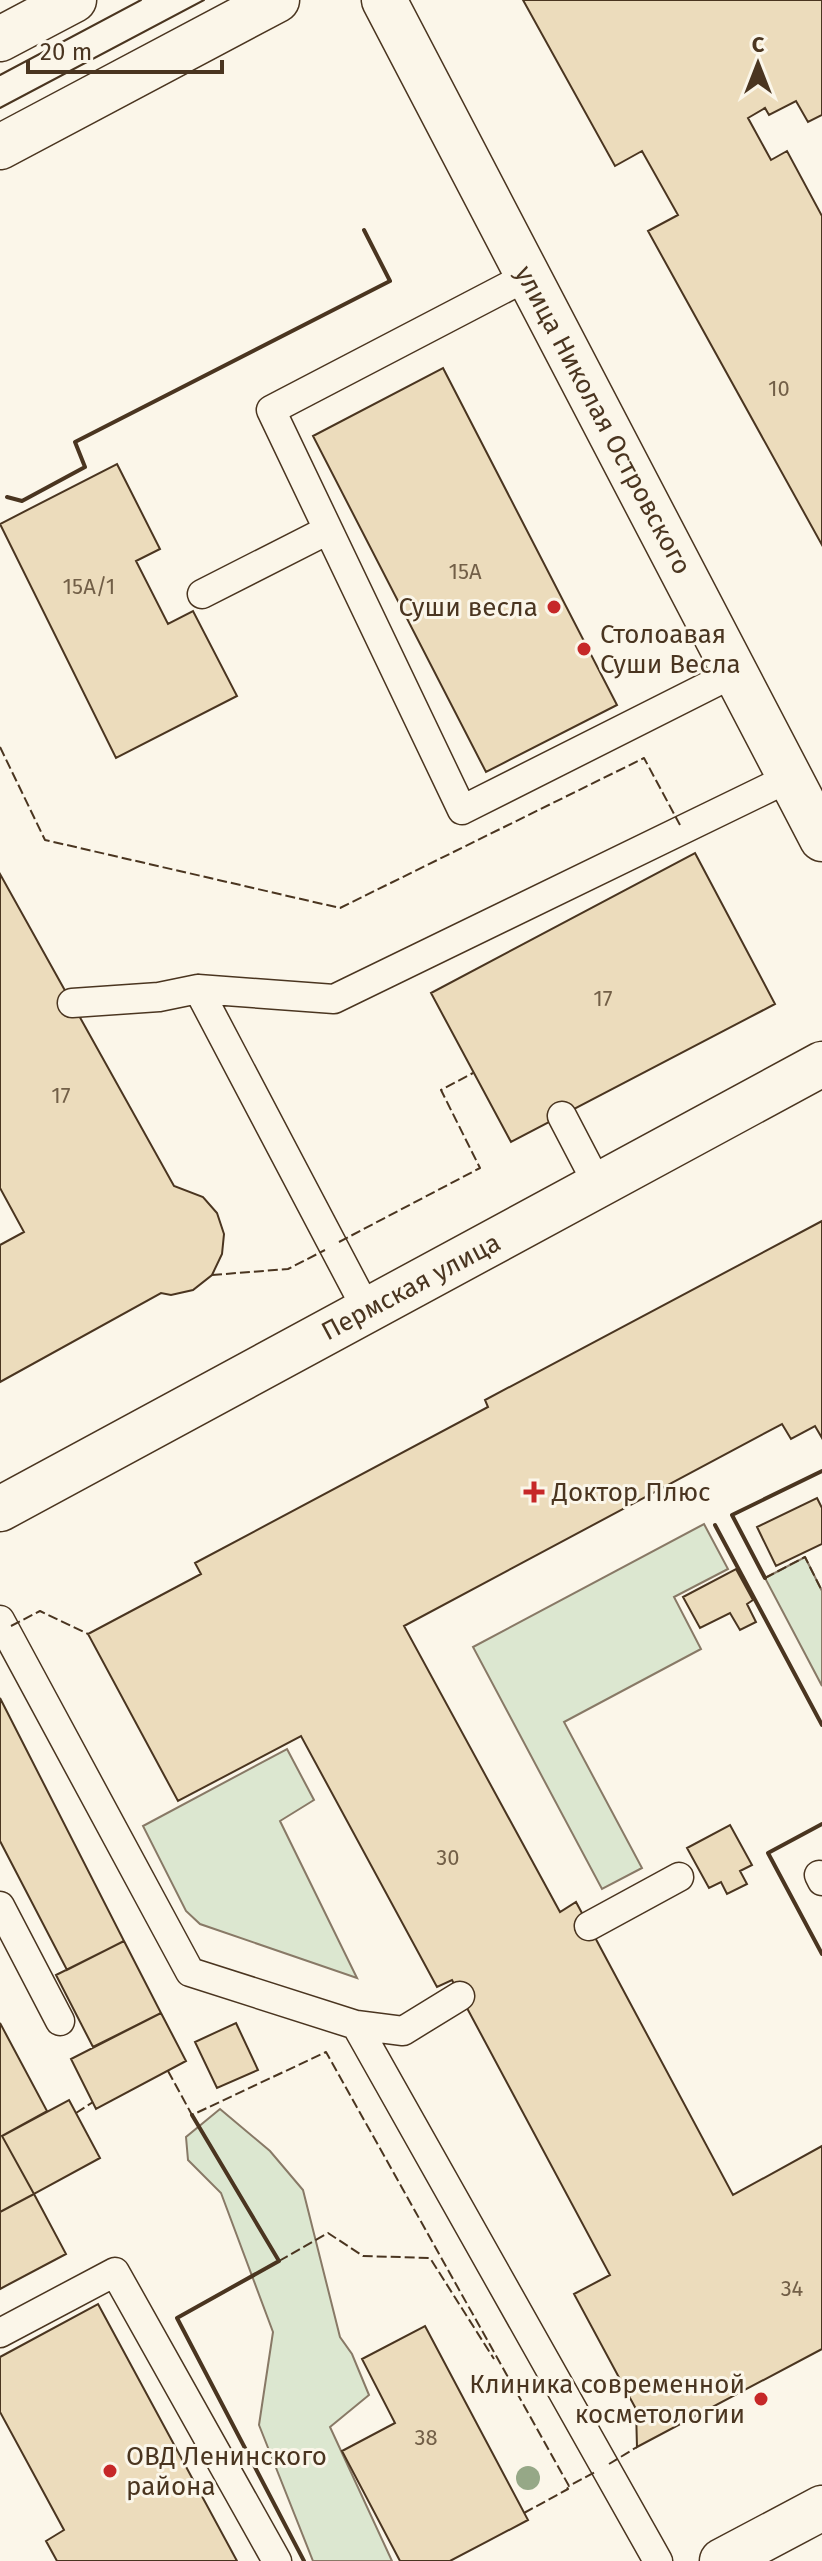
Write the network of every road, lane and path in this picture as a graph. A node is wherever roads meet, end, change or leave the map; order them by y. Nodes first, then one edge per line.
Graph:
1 (74, 0) edge
2 (277, 0) edge
3 (384, 0) edge
4 (0, 39) edge
5 (0, 147) edge
6 (528, 276) junction
7 (328, 530) junction
8 (202, 594) dead end
9 (734, 673) junction
10 (789, 778) junction
11 (822, 839) edge
12 (198, 989) junction
13 (72, 1003) dead end
14 (822, 1064) edge
15 (562, 1116) dead end
16 (598, 1185) junction
17 (367, 1310) junction
18 (0, 1509) edge
19 (0, 1620) edge
20 (679, 1877) dead end
21 (0, 1906) edge
22 (589, 1926) dead end
23 (460, 1996) dead end
24 (60, 2021) dead end
25 (356, 2025) junction
26 (0, 2333) edge
27 (822, 2508) edge
28 (277, 2561) edge
29 (658, 2561) edge
30 (722, 2561) edge

1 - 4 street
2 - 5 street
3 - 6 street, улица Николая Островского
6 - 7 lane
6 - 9 street, улица Николая Островского
7 - 8 lane
7 - 9 lane
9 - 10 street, улица Николая Островского
10 - 11 street, улица Николая Островского
10 - 12 lane
12 - 13 lane
12 - 17 lane
14 - 16 street, Пермская улица
15 - 16 lane
16 - 17 street, Пермская улица
17 - 18 street, Пермская улица
19 - 25 lane
20 - 22 lane
21 - 24 lane
23 - 25 lane
25 - 29 lane
26 - 28 lane
27 - 30 street

